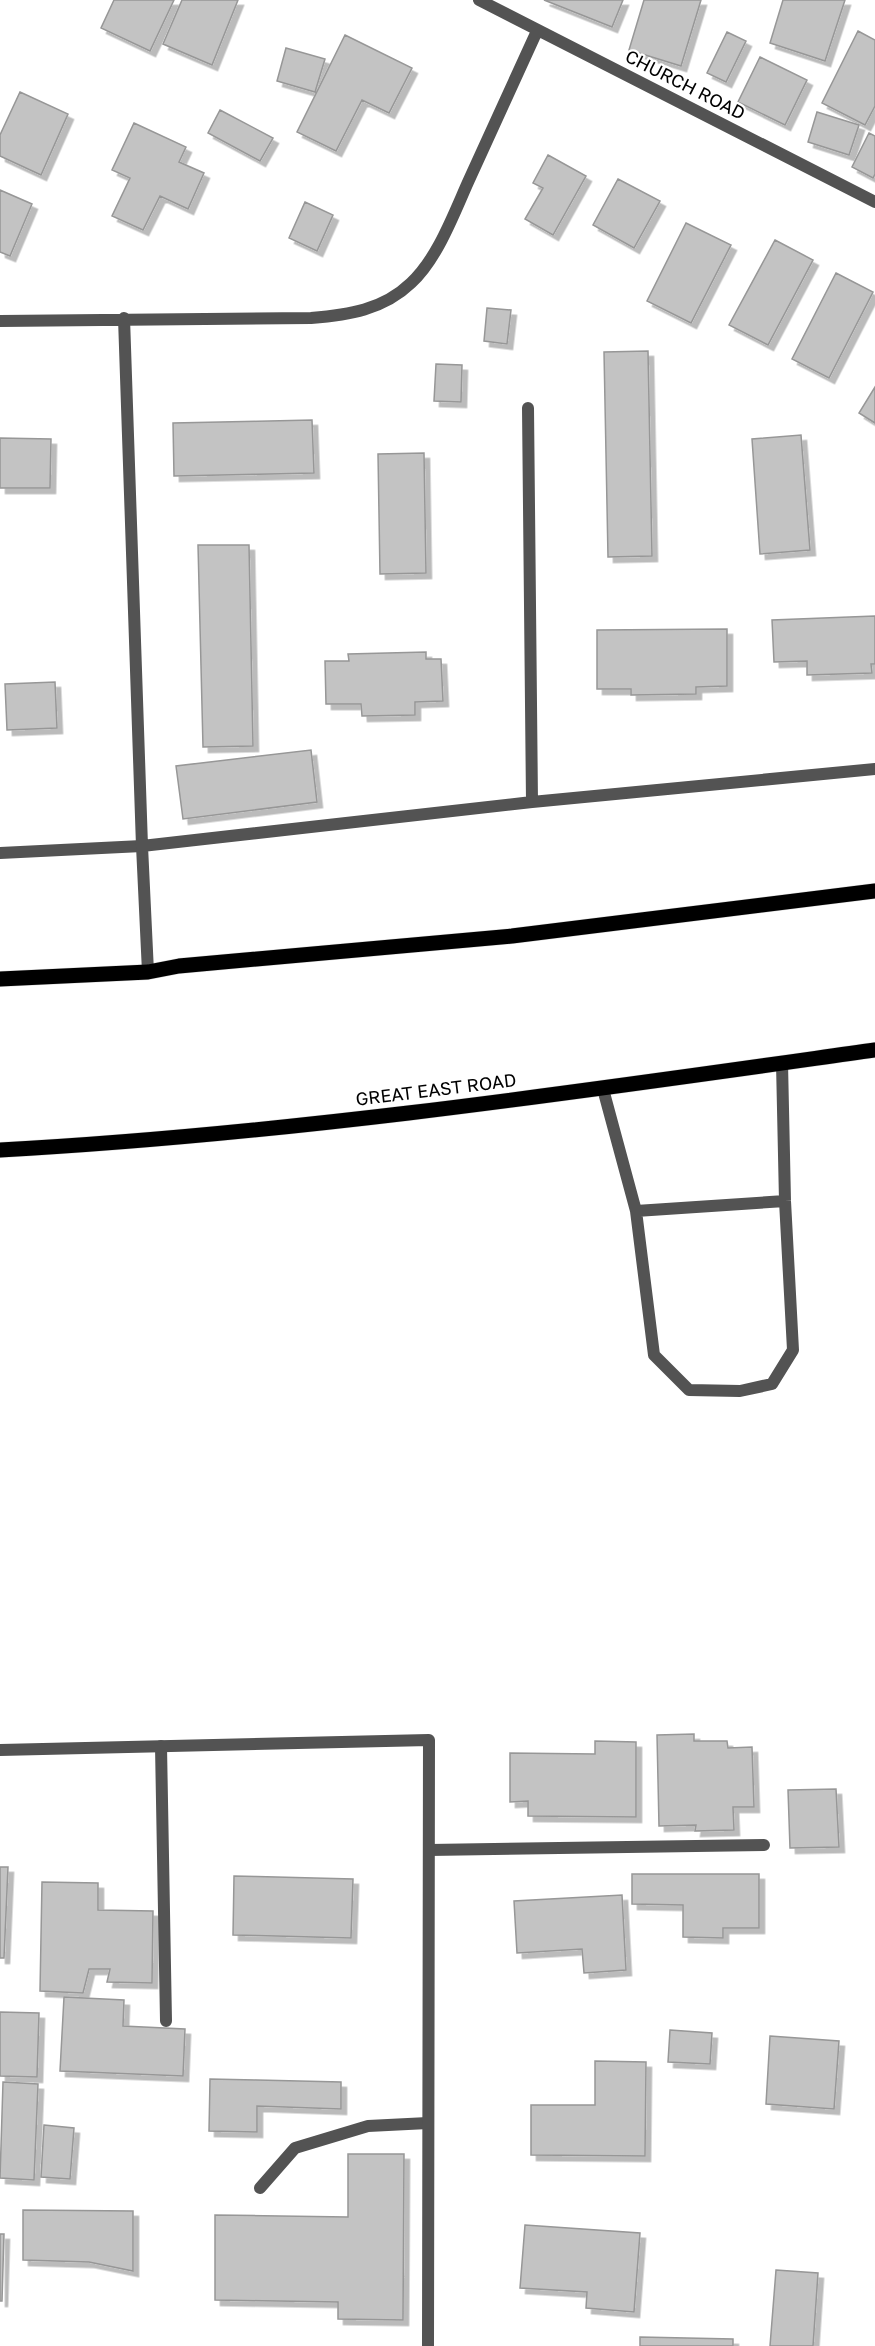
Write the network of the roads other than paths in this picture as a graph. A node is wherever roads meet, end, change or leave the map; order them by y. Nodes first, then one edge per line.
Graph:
1 (479, 0) edge
2 (537, 31) junction
3 (875, 202) edge
4 (124, 318) junction
5 (0, 321) edge
6 (528, 408) dead end
7 (875, 769) edge
8 (532, 802) junction
9 (142, 846) junction
10 (0, 853) edge
11 (875, 891) edge
12 (148, 972) junction
13 (0, 979) edge
14 (875, 1050) edge
15 (782, 1063) junction
16 (603, 1089) junction
17 (0, 1150) edge
18 (785, 1201) junction
19 (636, 1211) junction
20 (160, 1746) junction
21 (0, 1749) edge
22 (764, 1845) dead end
23 (429, 1850) junction
24 (166, 2021) dead end
25 (428, 2124) junction
26 (260, 2188) dead end
27 (428, 2346) edge

1 - 2 street, CHURCH ROAD
2 - 3 street, CHURCH ROAD
2 - 4 street
4 - 5 street
4 - 9 street
6 - 8 street
7 - 8 street
8 - 9 street
9 - 10 street
9 - 12 street
11 - 12 main road
12 - 13 main road
14 - 15 main road, GREAT EAST ROAD
15 - 16 main road, GREAT EAST ROAD
15 - 18 street
16 - 17 main road, GREAT EAST ROAD
16 - 19 street
18 - 19 street
18 - 19 street
20 - 21 street
20 - 23 street
20 - 24 street
22 - 23 street
23 - 25 street
25 - 26 street
25 - 27 street

